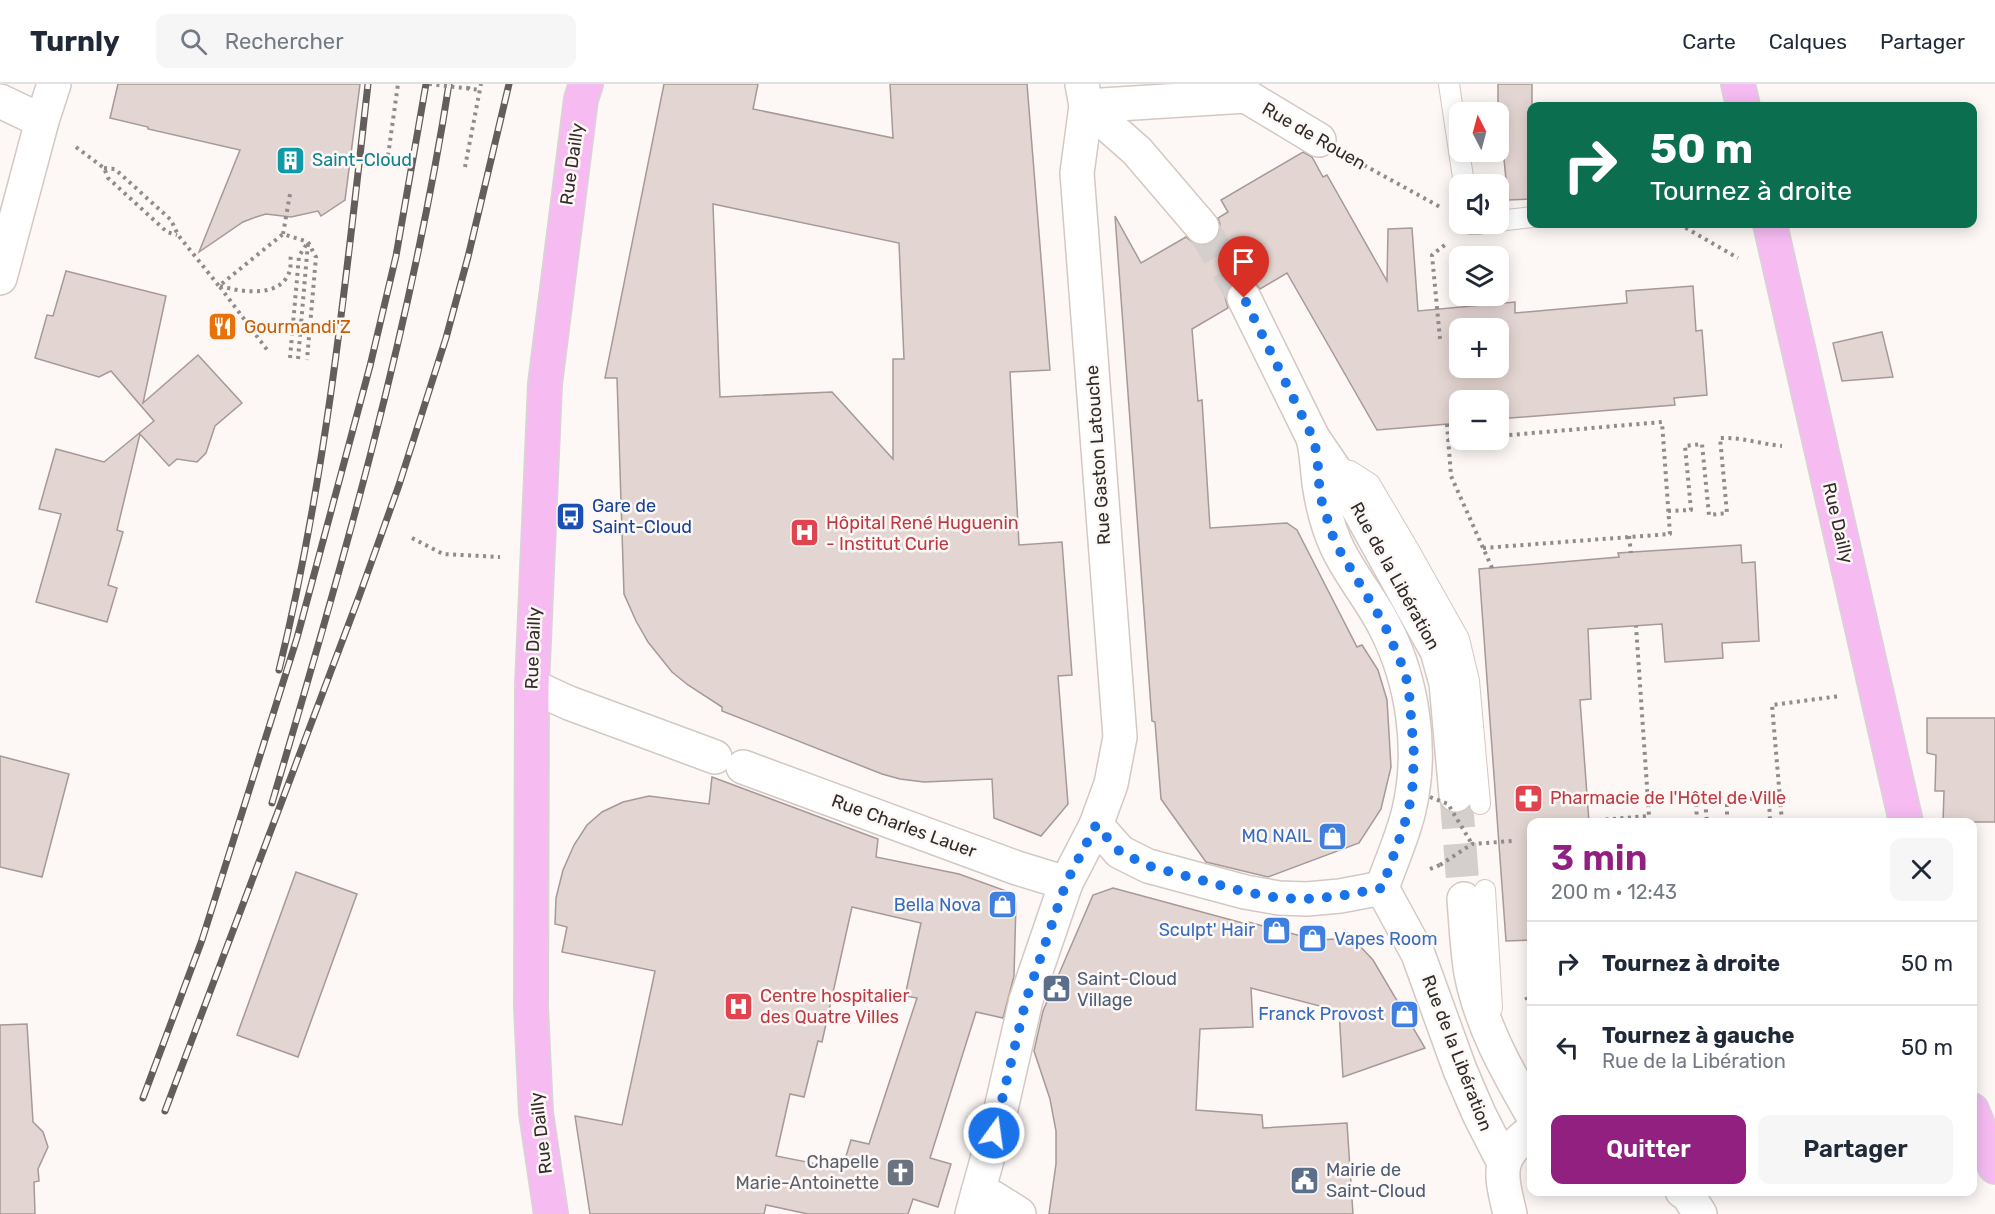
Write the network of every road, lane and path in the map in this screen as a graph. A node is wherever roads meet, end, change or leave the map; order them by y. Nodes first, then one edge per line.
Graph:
1 (54, 84) edge
2 (399, 84) edge
3 (429, 84) edge
4 (481, 84) edge
5 (586, 84) edge
6 (1449, 84) edge
7 (1737, 84) edge
8 (468, 86) edge
9 (480, 90) junction
10 (1084, 95) edge
11 (0, 101) edge
12 (1742, 102) edge
13 (42, 121) junction
14 (1319, 140) joint
15 (387, 164) dead end
16 (465, 167) dead end
17 (104, 168) dead end
18 (1462, 174) edge
19 (108, 178) dead end
20 (290, 194) dead end
21 (1449, 213) dead end
22 (1527, 218) edge
23 (1509, 220) edge
24 (1202, 227) tunnel mouth
25 (1685, 228) edge
26 (1771, 228) edge
27 (283, 234) junction
28 (1460, 234) edge
29 (178, 235) junction
30 (308, 242) junction
31 (291, 255) dead end
32 (0, 278) edge
33 (1784, 284) junction
34 (219, 286) junction
35 (1244, 298) tunnel mouth
36 (1440, 339) dead end
37 (268, 351) dead end
38 (290, 358) dead end
39 (298, 359) dead end
40 (307, 360) dead end
41 (1447, 424) dead end
42 (1509, 435) edge
43 (1313, 438) junction
44 (1448, 440) joint
45 (1821, 450) junction
46 (1668, 511) junction
47 (1629, 537) junction
48 (412, 538) dead end
49 (1483, 548) junction
50 (1631, 553) dead end
51 (537, 557) junction
52 (1492, 568) dead end
53 (1636, 626) dead end
54 (532, 686) junction
55 (1876, 692) junction
56 (1455, 799) joint
57 (1649, 818) edge
58 (1697, 818) edge
59 (1707, 818) edge
60 (1728, 818) edge
61 (1770, 818) edge
62 (1782, 818) edge
63 (1905, 818) edge
64 (1096, 825) junction
65 (1512, 841) dead end
66 (1473, 844) junction
67 (1440, 865) dead end
68 (1066, 883) junction
69 (1382, 888) junction
70 (1474, 895) tunnel mouth
71 (1522, 991) dead end
72 (1527, 1000) edge
73 (1527, 1105) edge
74 (1977, 1122) edge
75 (1527, 1135) edge
76 (1503, 1161) junction
77 (1995, 1167) edge
78 (975, 1203) edge
79 (551, 1214) edge
80 (1019, 1214) edge
81 (1510, 1214) edge

1 - 13 street
2 - 15 path
3 - 8 path, bridge
4 - 9 path, bridge
5 - 51 main road, Rue Dailly
6 - 18 lane
7 - 12 main road
8 - 9 path, bridge
9 - 16 path
10 - 14 street, Rue de Rouen
10 - 24 street
10 - 64 street, Rue Gaston Latouche
11 - 13 street
13 - 32 street
14 - 21 path, Rue de Rouen
17 - 29 path
19 - 29 path
20 - 27 path
22 - 23 lane
25 - 33 path
26 - 33 main road, Rue Dailly
27 - 30 path
27 - 34 path
28 - 36 path
29 - 34 path
30 - 38 path
30 - 39 path
30 - 40 path
31 - 34 path
33 - 45 main road, Rue Dailly
34 - 37 path
35 - 43 street, Rue de la Libération
41 - 44 path
42 - 46 path
43 - 56 street, Rue de la Libération
43 - 69 street, Rue de la Libération
44 - 49 path
45 - 46 path
45 - 55 main road, Rue Dailly
46 - 47 path
47 - 49 path
47 - 50 path
48 - 51 path
49 - 52 path
51 - 54 main road, Rue Dailly
53 - 57 path
54 - 68 street, Rue Charles Lauer
54 - 79 main road, Rue Dailly
55 - 62 path
55 - 63 main road, Rue Dailly
56 - 66 path, bridge
58 - 59 path
60 - 61 path
64 - 68 street, Rue Gaston Latouche
64 - 69 street
65 - 66 path, bridge
66 - 67 path, bridge
68 - 78 street, Rue Gaston Latouche
69 - 76 street, Rue de la Libération
70 - 73 street, Rue de la Libération
71 - 72 path
74 - 77 main road
75 - 76 street
76 - 81 street
78 - 80 street

